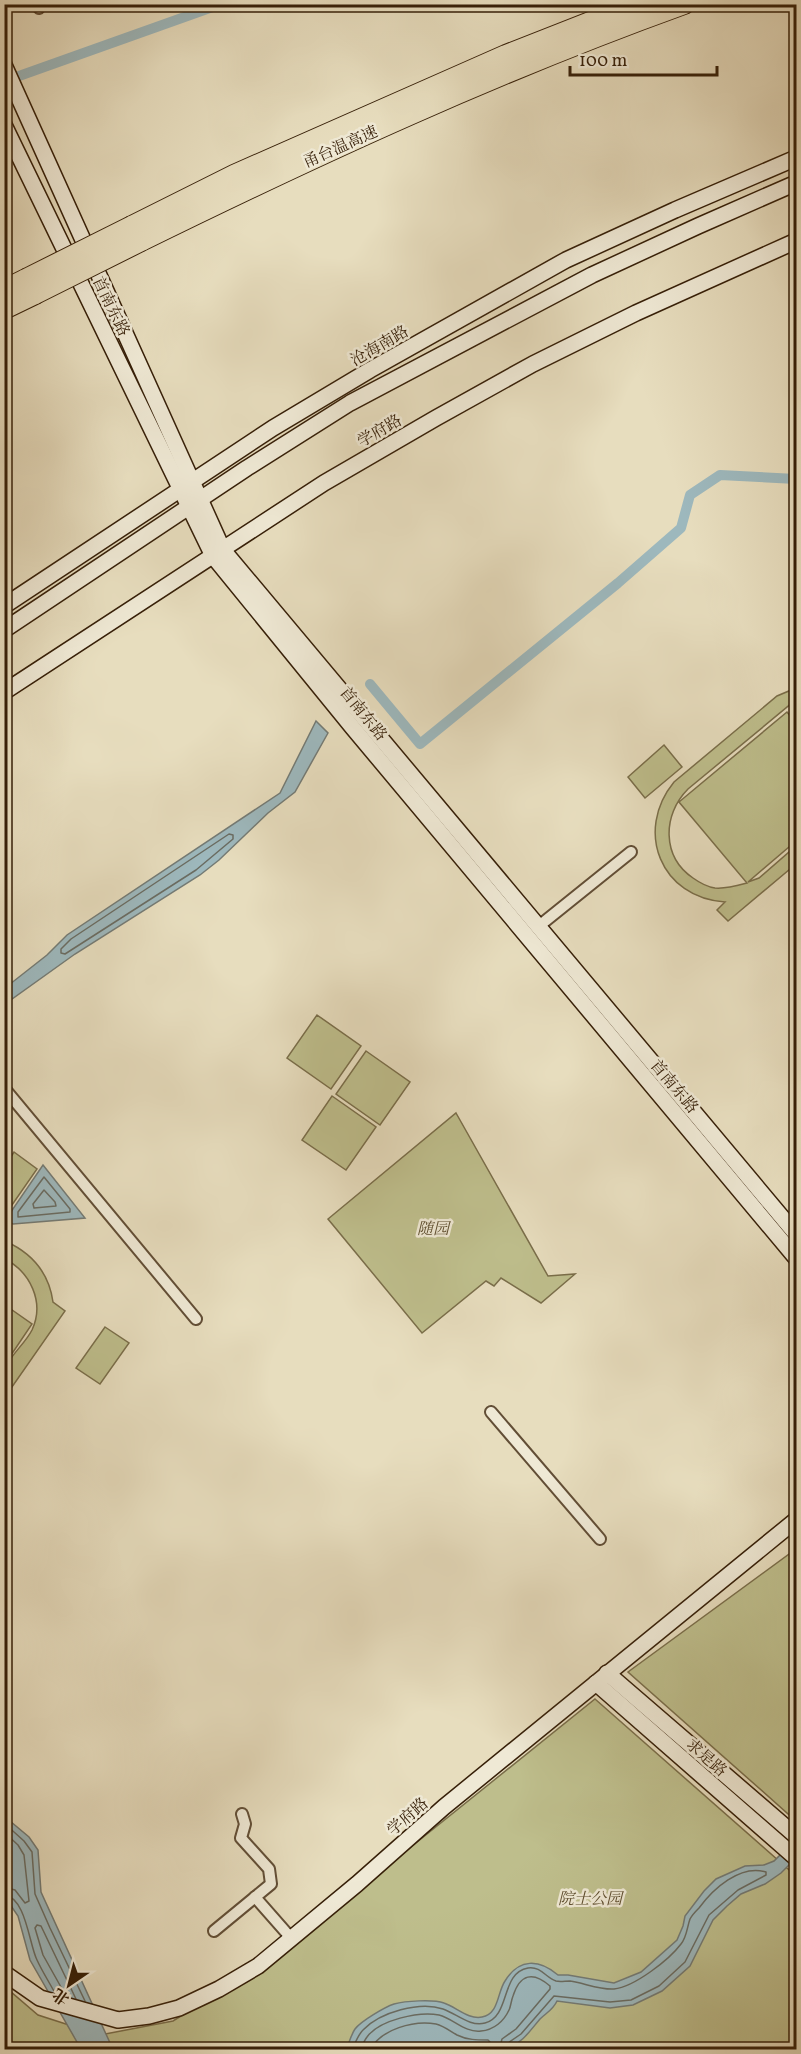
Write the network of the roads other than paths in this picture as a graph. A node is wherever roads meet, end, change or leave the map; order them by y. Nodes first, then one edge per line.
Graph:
1 (636, 4) edge
2 (684, 4) edge
3 (4, 64) edge
4 (4, 125) edge
5 (796, 158) edge
6 (796, 183) edge
7 (136, 234) junction
8 (796, 241) edge
9 (72, 265) junction
10 (30, 286) junction
11 (4, 290) edge
12 (4, 309) edge
13 (186, 485) junction
14 (195, 503) junction
15 (218, 553) junction
16 (4, 606) edge
17 (4, 630) edge
18 (4, 692) edge
19 (630, 852) dead end
20 (539, 926) junction
21 (4, 1088) edge
22 (796, 1234) edge
23 (796, 1258) edge
24 (196, 1319) dead end
25 (491, 1412) dead end
26 (796, 1520) edge
27 (600, 1539) dead end
28 (602, 1678) junction
29 (242, 1814) dead end
30 (792, 1832) edge
31 (796, 1858) edge
32 (255, 1897) junction
33 (214, 1931) dead end
34 (291, 1938) junction
35 (4, 1973) edge

1 - 7 highway, 甬台温高速
2 - 7 highway, 甬台温高速
3 - 13 main road, 首南东路
4 - 9 main road, 首南东路
5 - 13 main road, 沧海南路
6 - 14 main road
7 - 9 highway, 甬台温高速, bridge
8 - 15 main road, 学府路
9 - 10 highway, 甬台温高速, bridge
9 - 13 main road, 首南东路
10 - 11 highway, 甬台温高速
10 - 12 highway, 甬台温高速
13 - 14 main road, 首南东路
13 - 16 main road, 沧海南路
14 - 15 main road, 首南东路
14 - 17 main road
15 - 18 main road, 学府路
15 - 20 main road, 首南东路
15 - 23 main road, 首南东路
19 - 20 street
20 - 22 main road, 首南东路
21 - 24 street
25 - 27 street
26 - 28 main road, 学府路
28 - 30 main road, 求是路
28 - 31 main road, 求是路
28 - 34 main road, 学府路
29 - 32 street
32 - 33 street
32 - 34 street
34 - 35 main road, 学府路

